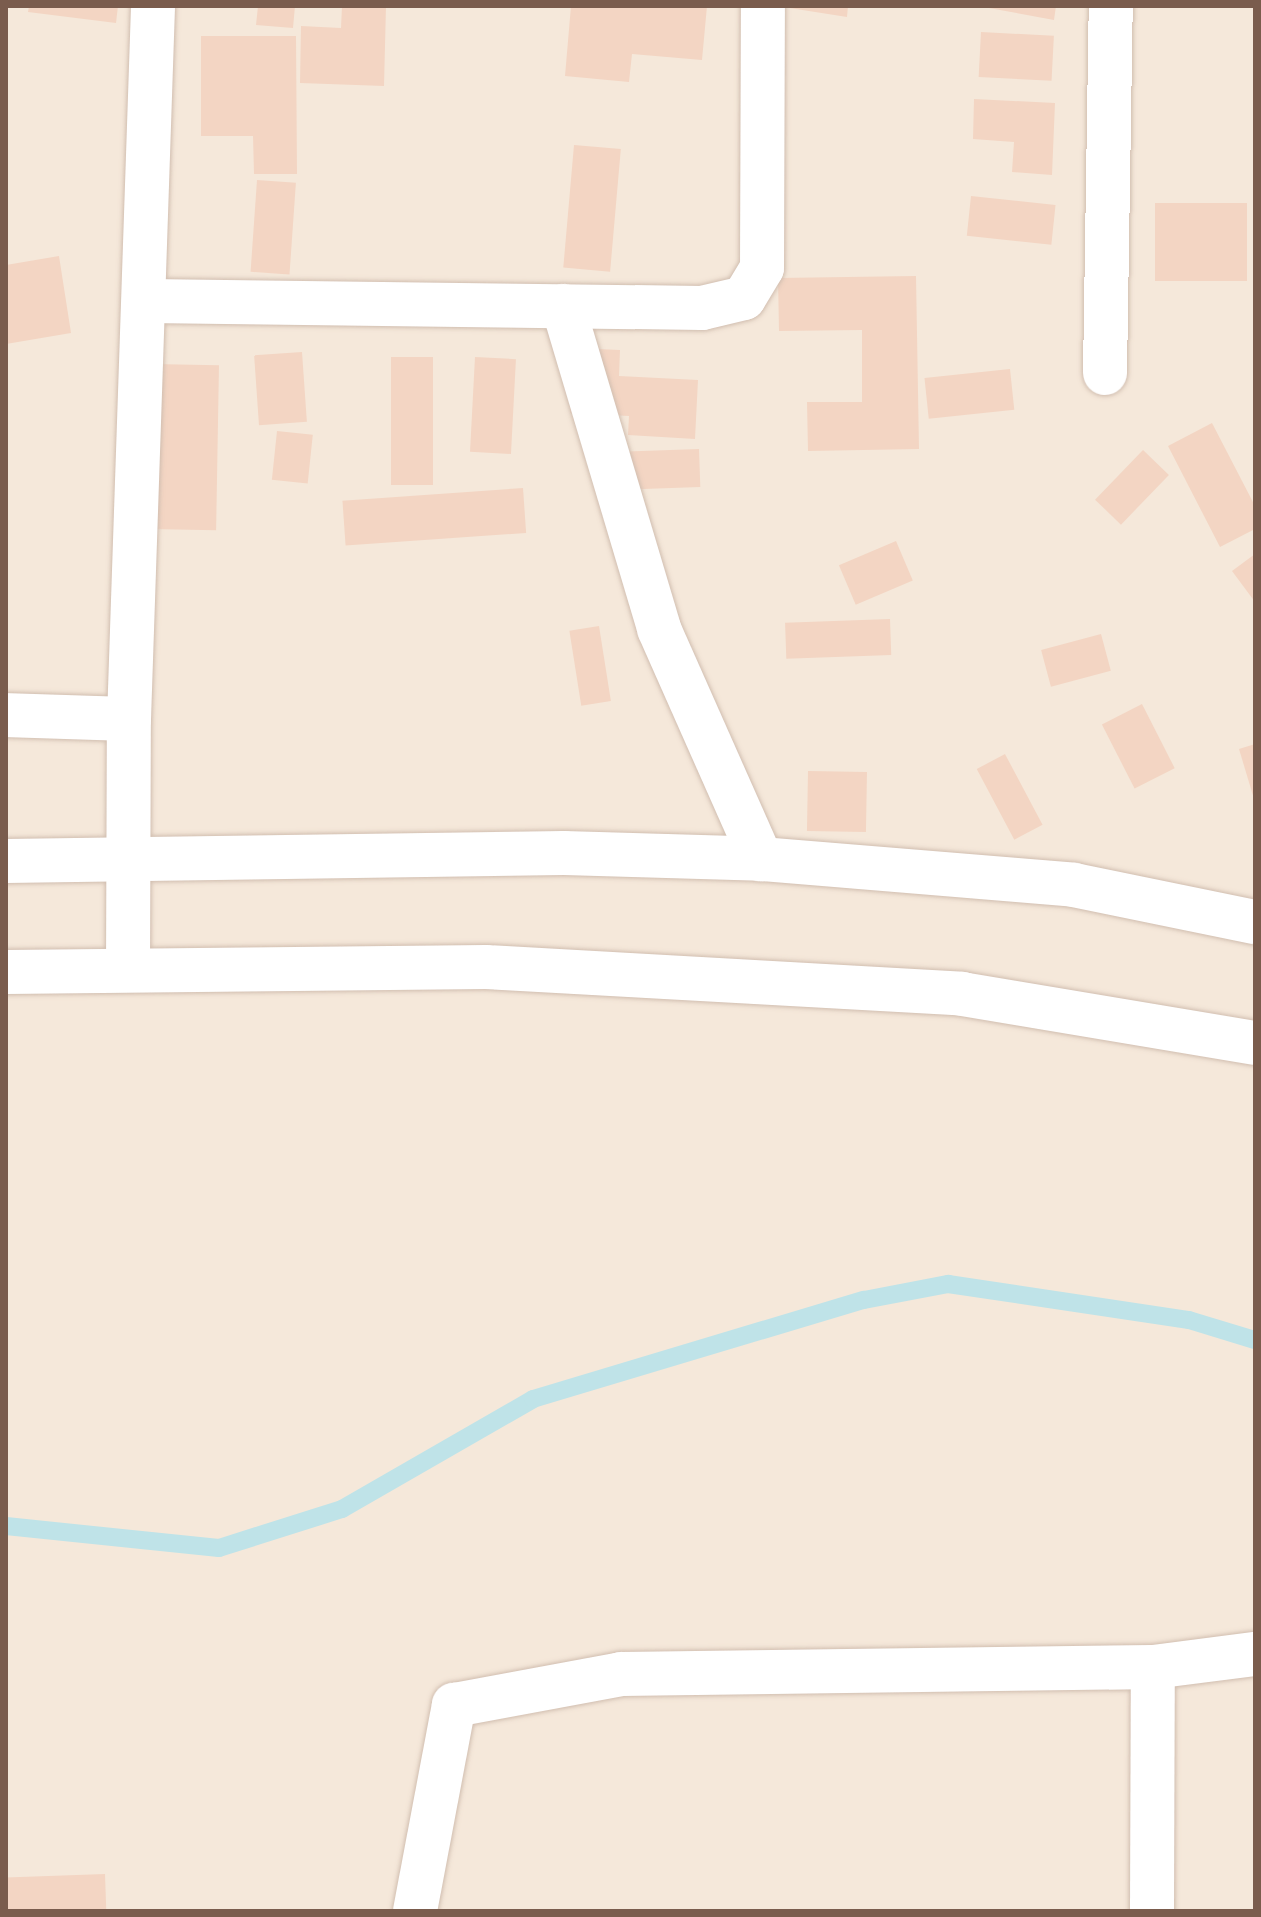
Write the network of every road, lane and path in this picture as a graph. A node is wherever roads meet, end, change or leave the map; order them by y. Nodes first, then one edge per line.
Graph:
1 (153, 6) edge
2 (763, 6) edge
3 (1111, 6) edge
4 (147, 301) junction
5 (563, 306) junction
6 (1105, 373) dead end
7 (6, 715) edge
8 (129, 719) junction
9 (133, 858) junction
10 (761, 859) junction
11 (6, 861) edge
12 (1255, 922) edge
13 (128, 970) junction
14 (6, 972) edge
15 (1255, 1043) edge
16 (1255, 1654) edge
17 (1153, 1667) junction
18 (415, 1911) edge
19 (1152, 1911) edge

1 - 4 street
2 - 5 street
3 - 6 street
4 - 5 street
4 - 8 street
5 - 10 street
7 - 8 street
8 - 9 street
9 - 10 street
9 - 11 street
9 - 13 street
10 - 12 street
13 - 14 street
13 - 15 street
16 - 17 street
17 - 18 street
17 - 19 street

